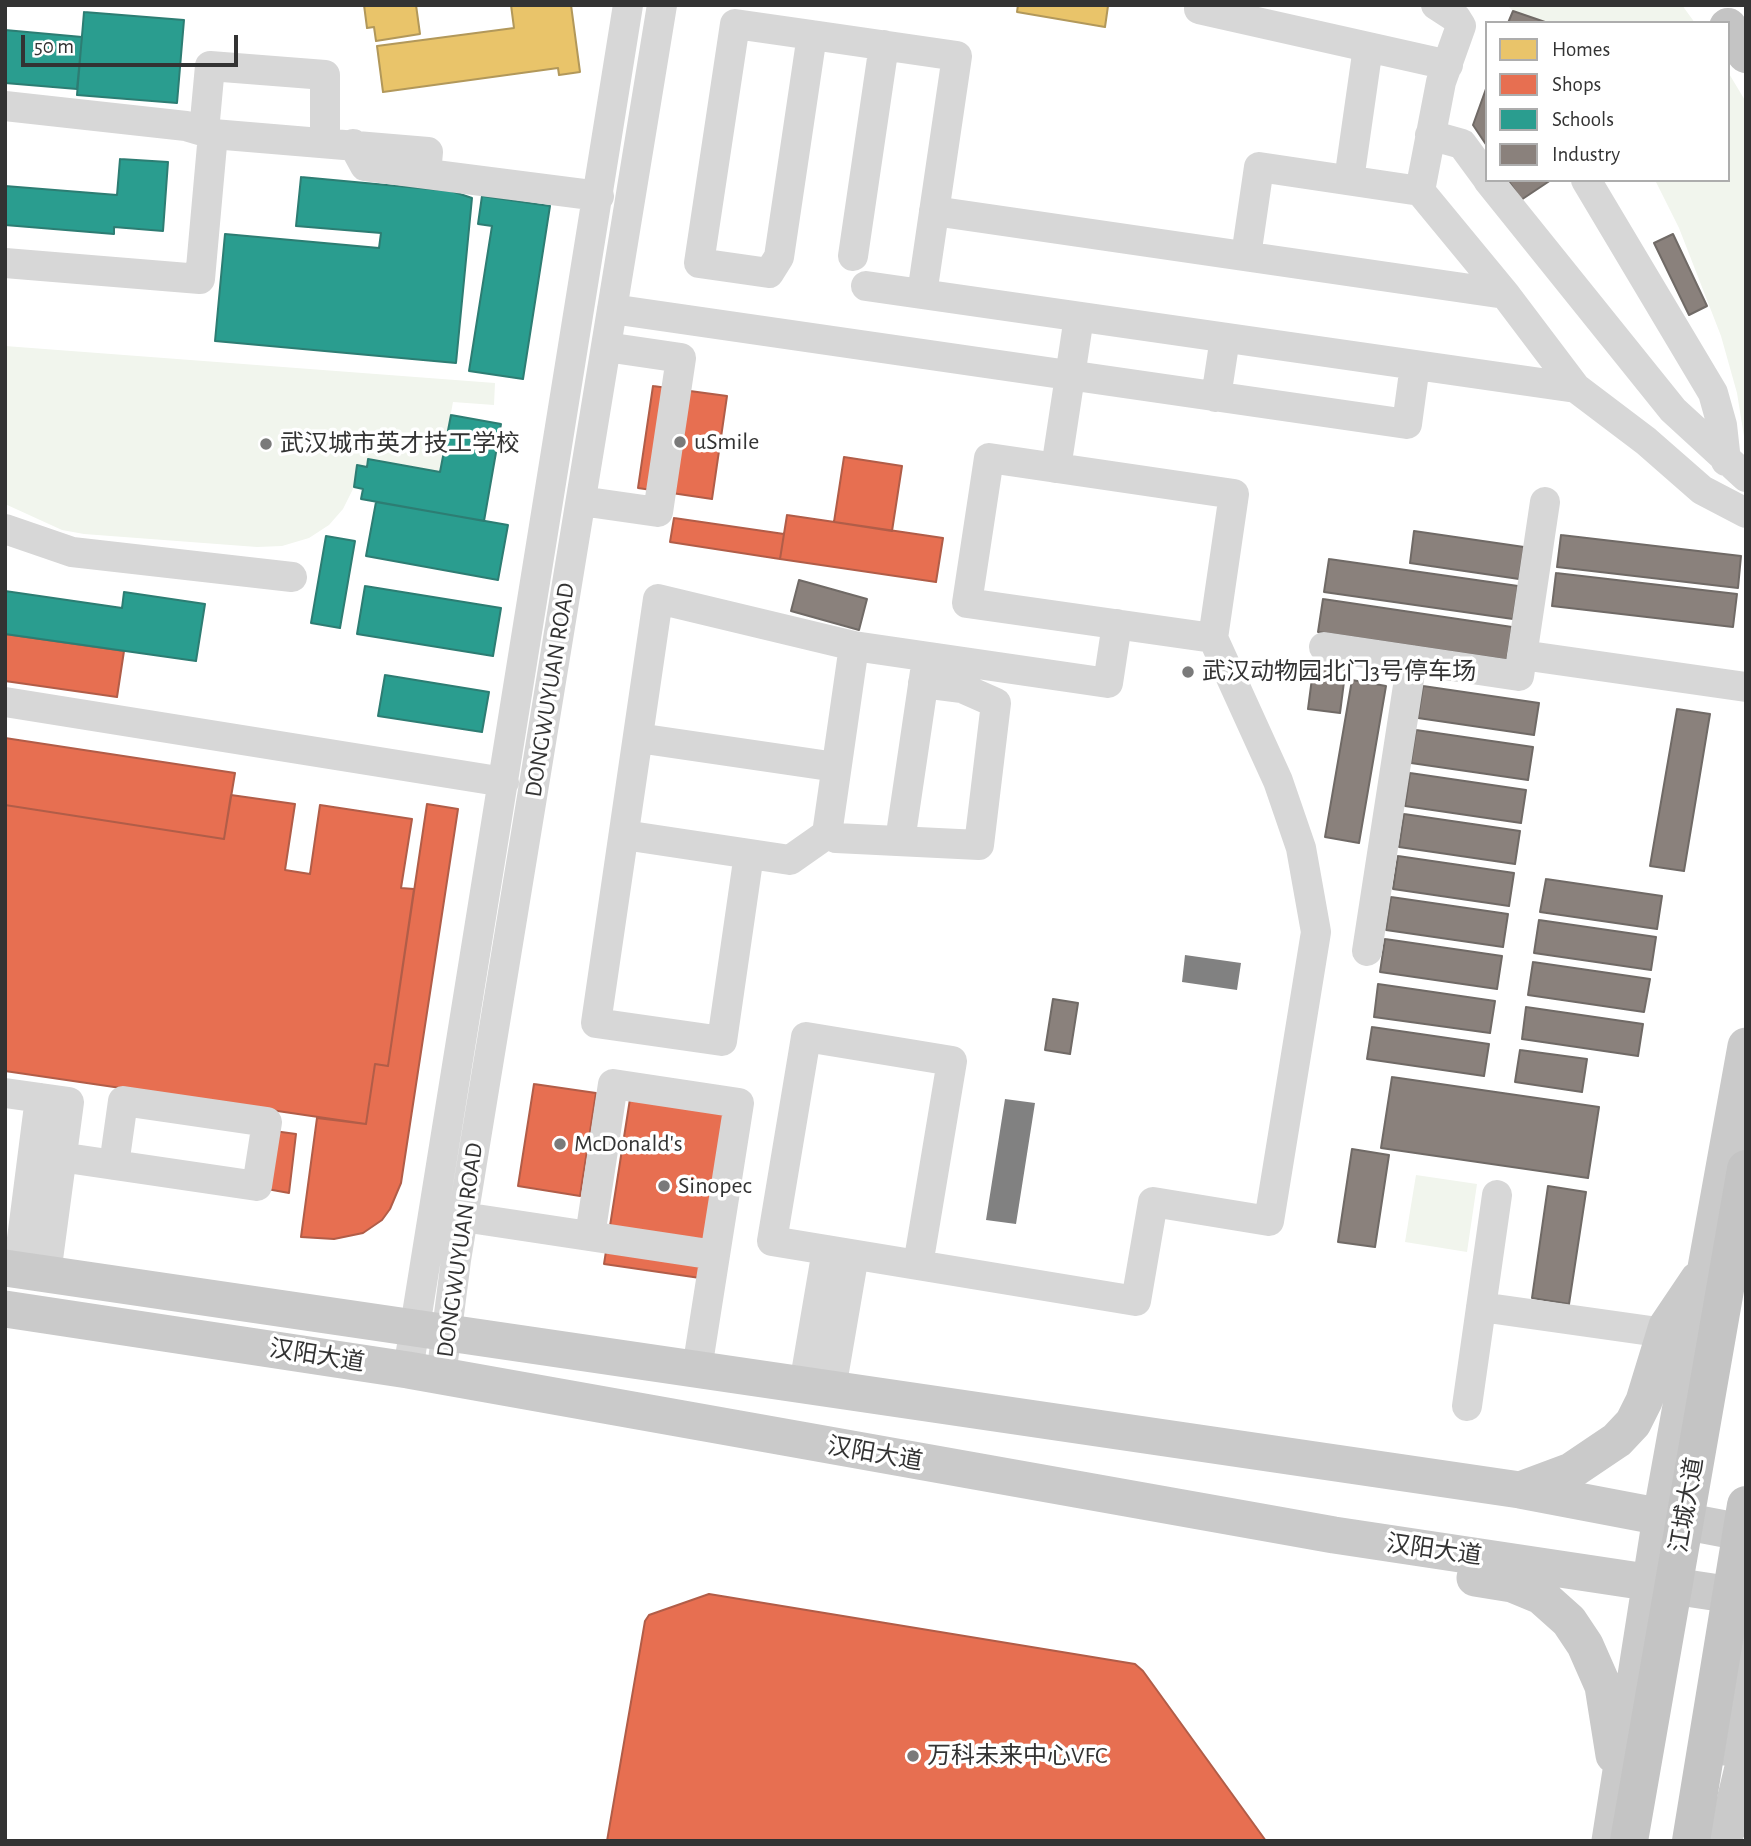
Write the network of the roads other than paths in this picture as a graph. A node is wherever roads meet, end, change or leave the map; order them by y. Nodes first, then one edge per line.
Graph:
1 (628, 5) edge
2 (662, 5) edge
3 (1200, 5) edge
4 (1436, 5) edge
5 (1711, 5) edge
6 (1723, 21) edge
7 (1730, 30) edge
8 (812, 35) junction
9 (884, 45) junction
10 (1368, 47) junction
11 (1746, 54) edge
12 (1448, 65) junction
13 (5, 106) edge
14 (208, 133) junction
15 (1430, 135) junction
16 (339, 143) junction
17 (1485, 175) edge
18 (1349, 180) junction
19 (1490, 182) edge
20 (1587, 182) edge
21 (1420, 191) junction
22 (599, 196) junction
23 (934, 211) junction
24 (853, 256) dead end
25 (1246, 256) junction
26 (5, 263) edge
27 (866, 286) dead end
28 (922, 294) junction
29 (1506, 294) junction
30 (612, 309) junction
31 (1079, 317) junction
32 (1226, 338) junction
33 (606, 347) junction
34 (1415, 365) junction
35 (1070, 375) junction
36 (1654, 386) junction
37 (1576, 388) junction
38 (1216, 397) junction
39 (1615, 416) junction
40 (1056, 468) junction
41 (1736, 469) edge
42 (581, 501) junction
43 (1545, 502) dead end
44 (1746, 513) edge
45 (5, 529) edge
46 (292, 577) dead end
47 (1116, 624) junction
48 (1213, 638) junction
49 (854, 646) junction
50 (1324, 647) dead end
51 (1522, 655) junction
52 (1412, 660) junction
53 (925, 670) junction
54 (1746, 687) edge
55 (5, 702) edge
56 (638, 738) junction
57 (836, 767) junction
58 (504, 782) junction
59 (827, 834) junction
60 (624, 835) junction
61 (900, 841) junction
62 (750, 854) junction
63 (1367, 951) dead end
64 (1746, 1046) edge
65 (5, 1093) edge
66 (47, 1155) junction
67 (114, 1165) junction
68 (1746, 1169) edge
69 (1497, 1195) dead end
70 (463, 1217) junction
71 (590, 1236) junction
72 (840, 1252) junction
73 (715, 1255) junction
74 (918, 1265) junction
75 (23, 1271) edge
76 (1705, 1271) junction
77 (1481, 1307) junction
78 (5, 1309) edge
79 (431, 1329) junction
80 (1665, 1333) junction
81 (697, 1369) junction
82 (424, 1373) junction
83 (817, 1387) junction
84 (1466, 1406) dead end
85 (1520, 1490) junction
86 (1746, 1505) edge
87 (1661, 1517) junction
88 (1746, 1533) edge
89 (1334, 1535) junction
90 (1652, 1582) junction
91 (1746, 1597) edge
92 (1746, 1640) edge
93 (1746, 1755) edge
94 (1618, 1798) junction
95 (1610, 1841) edge
96 (1629, 1841) edge
97 (1691, 1841) edge
98 (1705, 1841) edge
99 (1722, 1841) edge

1 - 22 street, DONGWUYUAN ROAD
2 - 30 street, DONGWUYUAN ROAD
3 - 10 street
4 - 12 street
5 - 6 highway
7 - 11 highway
8 - 8 street
8 - 9 street
9 - 23 street
9 - 24 street
10 - 12 street
10 - 18 street
12 - 15 street
13 - 14 street
14 - 16 street
14 - 16 street
14 - 26 street
15 - 17 street
15 - 21 street
16 - 22 street
18 - 21 street
18 - 25 street
19 - 36 street
20 - 41 street
21 - 29 street
22 - 58 street, DONGWUYUAN ROAD
23 - 25 street
23 - 28 street
25 - 29 street
27 - 28 street
28 - 31 street
29 - 37 street
30 - 33 street, DONGWUYUAN ROAD
30 - 35 street
31 - 32 street
31 - 35 street
32 - 34 street
32 - 38 street
33 - 42 street, DONGWUYUAN ROAD
33 - 42 street
34 - 37 street
34 - 38 street
35 - 38 street
35 - 40 street
36 - 39 street
36 - 41 street
37 - 39 street
39 - 44 street
40 - 47 street
40 - 48 street
42 - 70 street, DONGWUYUAN ROAD
43 - 51 street
45 - 46 street
47 - 48 street
47 - 53 street
48 - 74 street
49 - 53 street
49 - 56 street
49 - 57 street
50 - 52 street
51 - 52 street
51 - 54 street
52 - 63 street
53 - 61 street
53 - 61 street
55 - 58 street
56 - 57 street
56 - 60 street
57 - 59 street
58 - 79 street, DONGWUYUAN ROAD
59 - 61 street
59 - 62 street
60 - 62 street
60 - 62 street
64 - 76 main road, 江城大道
65 - 66 street
66 - 67 street
66 - 75 street
67 - 67 street
68 - 96 highway, 江城大道, bridge
69 - 77 street
70 - 71 street
70 - 79 street, DONGWUYUAN ROAD
71 - 73 street
71 - 73 street
72 - 74 street
72 - 74 street
72 - 83 street
73 - 81 street
75 - 79 main road, 汉阳大道
76 - 80 main road
76 - 87 main road, 江城大道
77 - 80 street
77 - 84 street
78 - 82 main road, 汉阳大道
79 - 81 main road, 汉阳大道
79 - 82 street, DONGWUYUAN ROAD
80 - 85 main road
81 - 83 main road, 汉阳大道
82 - 89 main road, 汉阳大道
83 - 85 main road, 汉阳大道
85 - 87 main road, 汉阳大道
86 - 97 highway, bridge
87 - 88 main road, 汉阳大道
87 - 90 main road, 江城大道
89 - 90 main road, 汉阳大道
89 - 94 main road
90 - 91 main road, 汉阳大道
90 - 94 main road, 江城大道
92 - 98 main road
93 - 99 main road
94 - 95 main road, 江城大道

